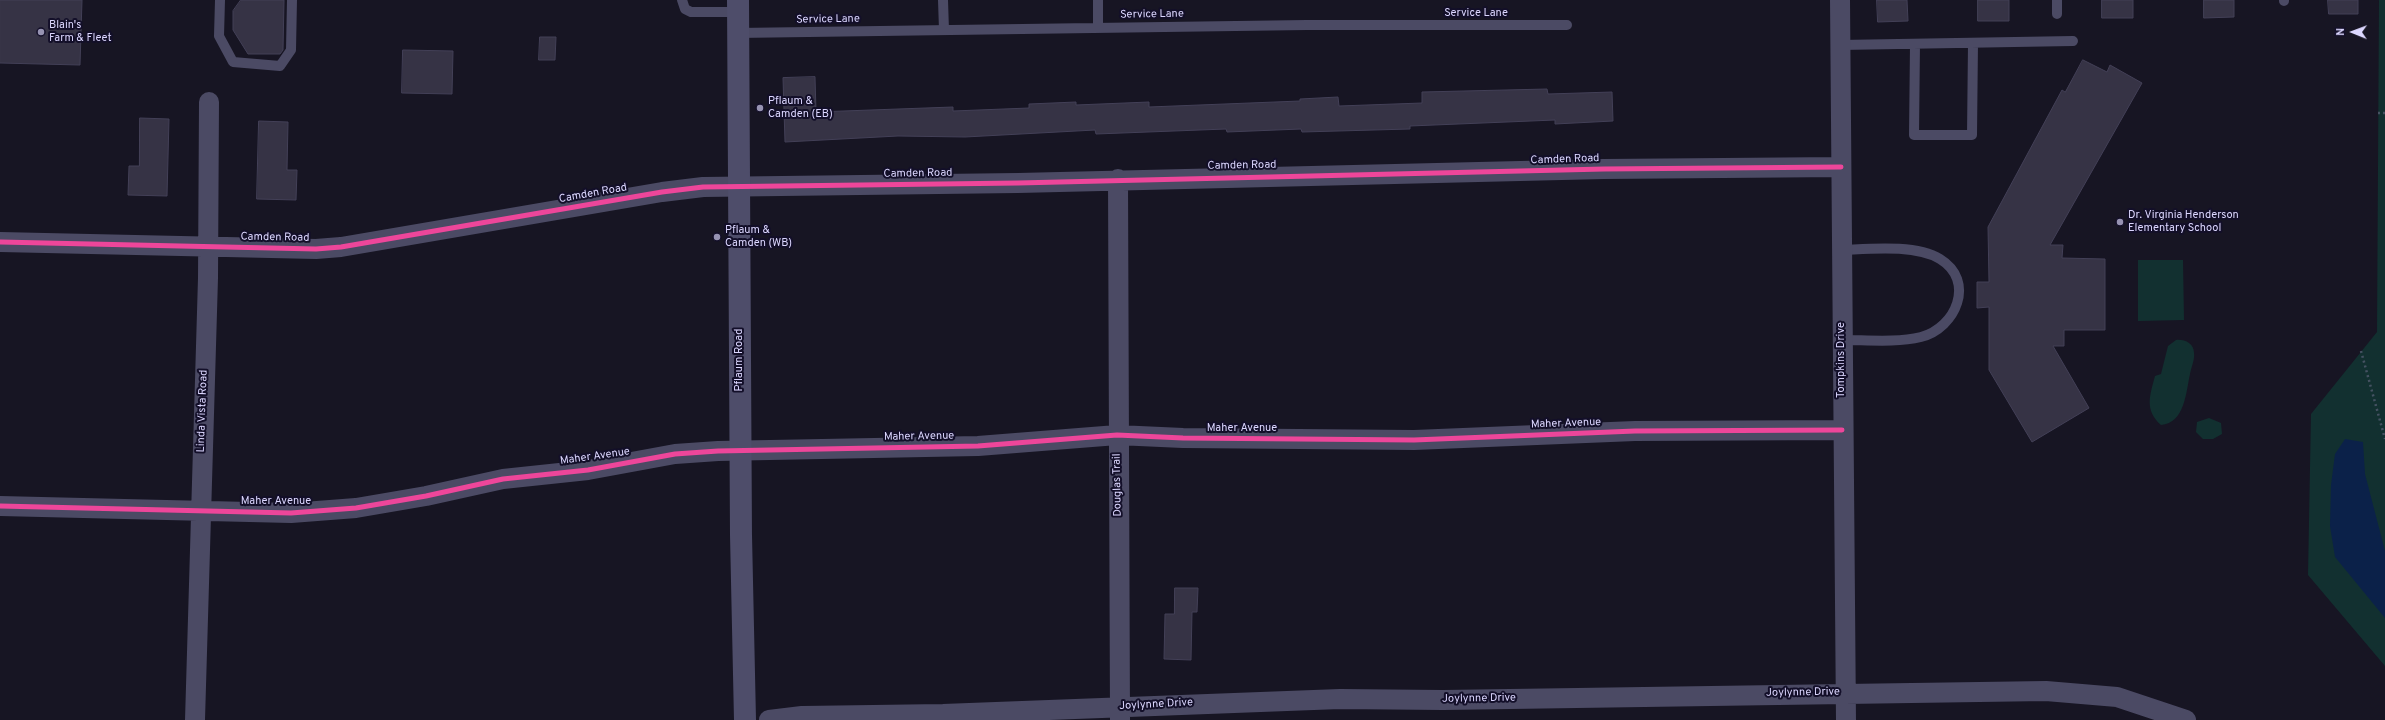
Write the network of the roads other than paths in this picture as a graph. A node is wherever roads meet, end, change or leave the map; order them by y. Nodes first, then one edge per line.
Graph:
1 (220, 0) edge
2 (292, 0) edge
3 (682, 0) edge
4 (943, 0) edge
5 (1098, 0) edge
6 (1840, 0) edge
7 (2057, 0) edge
8 (737, 6) edge
9 (2057, 14) dead end
10 (1566, 25) dead end
11 (1098, 28) junction
12 (944, 30) junction
13 (737, 34) junction
14 (2073, 41) dead end
15 (1973, 43) junction
16 (1915, 44) junction
17 (1840, 45) junction
18 (209, 102) dead end
19 (1841, 167) junction
20 (1118, 179) junction
21 (739, 185) junction
22 (0, 242) edge
23 (208, 246) junction
24 (1841, 250) junction
25 (1842, 340) junction
26 (1842, 430) junction
27 (1118, 435) junction
28 (741, 450) junction
29 (0, 506) edge
30 (201, 511) junction
31 (1846, 692) junction
32 (1120, 714) edge
33 (196, 720) edge
34 (745, 720) edge
35 (769, 720) edge
36 (1846, 720) edge
37 (2186, 720) edge

1 - 2 lane
3 - 8 lane
4 - 12 lane
5 - 11 lane
6 - 17 street, Tompkins Drive
7 - 9 lane
8 - 13 street, Pflaum Road
10 - 11 lane, Service Lane
11 - 12 lane, Service Lane
12 - 13 lane, Service Lane
13 - 21 street, Pflaum Road
14 - 15 lane
15 - 16 lane
15 - 16 lane
16 - 17 lane
17 - 19 street, Tompkins Drive
18 - 23 street, Linda Vista Road
19 - 20 street, Camden Road
19 - 24 street, Tompkins Drive
20 - 21 street, Camden Road
20 - 27 street, Douglas Trail
21 - 23 street, Camden Road
21 - 28 street, Pflaum Road
22 - 23 street, Camden Road
23 - 30 street, Linda Vista Road
24 - 25 street, Tompkins Drive
24 - 25 lane
25 - 26 street, Tompkins Drive
26 - 27 street, Maher Avenue
26 - 31 street, Tompkins Drive
27 - 28 street, Maher Avenue
27 - 32 street, Douglas Trail
28 - 30 street, Maher Avenue
28 - 34 street, Pflaum Road
29 - 30 street, Maher Avenue
30 - 33 street, Linda Vista Road
31 - 32 street, Joylynne Drive
31 - 36 street, Tompkins Drive
31 - 37 street, Joylynne Drive
32 - 35 street, Joylynne Drive

